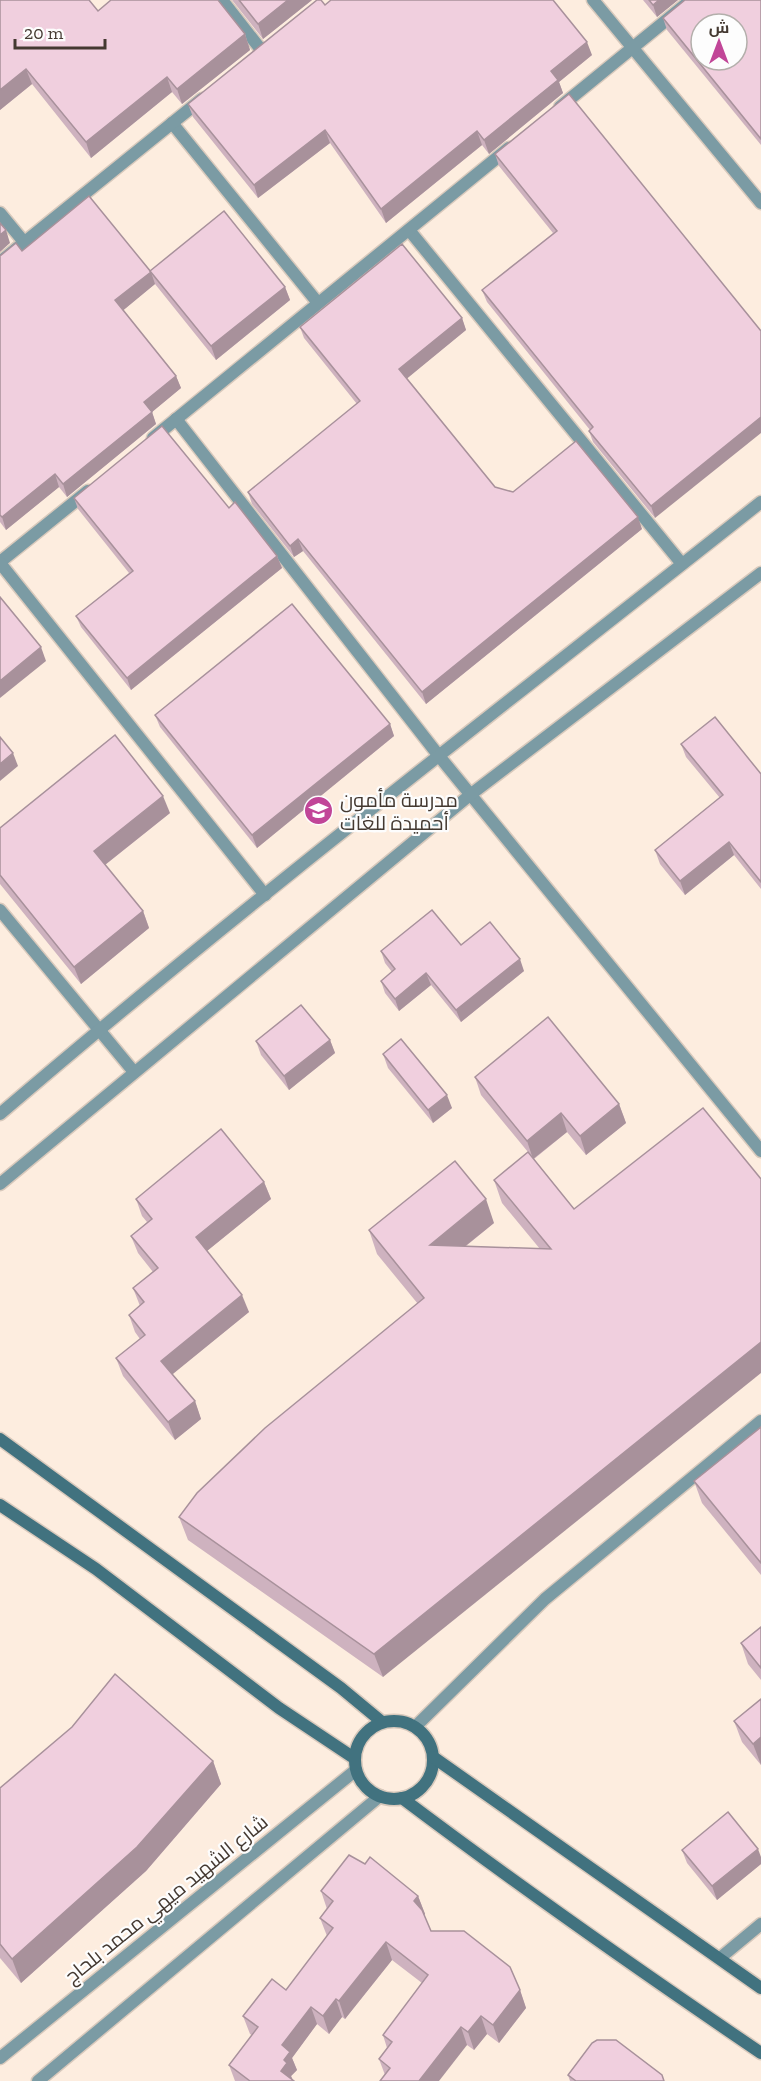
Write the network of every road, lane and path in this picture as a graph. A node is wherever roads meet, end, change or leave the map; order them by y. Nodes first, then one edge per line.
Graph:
1 (222, 0) edge
2 (593, 0) edge
3 (691, 0) edge
4 (632, 48) junction
5 (262, 51) edge
6 (208, 94) edge
7 (552, 113) edge
8 (172, 123) junction
9 (516, 142) edge
10 (761, 202) edge
11 (0, 213) edge
12 (409, 230) junction
13 (24, 242) junction
14 (0, 262) edge
15 (318, 303) junction
16 (176, 419) junction
17 (139, 449) edge
18 (102, 479) edge
19 (761, 502) edge
20 (0, 562) edge
21 (682, 564) junction
22 (761, 573) edge
23 (439, 756) junction
24 (470, 795) junction
25 (265, 895) junction
26 (0, 910) edge
27 (99, 1029) junction
28 (134, 1072) junction
29 (0, 1114) edge
30 (761, 1151) edge
31 (0, 1184) edge
32 (761, 1421) edge
33 (0, 1439) edge
34 (0, 1505) edge
35 (382, 1722) junction
36 (415, 1727) junction
37 (433, 1757) junction
38 (355, 1764) junction
39 (380, 1796) junction
40 (402, 1798) junction
41 (761, 1924) edge
42 (720, 1958) junction
43 (761, 1988) edge
44 (761, 2053) edge
45 (0, 2058) edge
46 (38, 2081) edge

1 - 5 street
2 - 4 street
3 - 4 street
4 - 7 street
4 - 10 street
6 - 8 street
8 - 13 street
8 - 15 street
9 - 12 street
11 - 13 street
12 - 15 street
12 - 21 street
13 - 14 street
15 - 16 street
16 - 17 street
16 - 23 street
18 - 20 street
19 - 21 street
20 - 25 street
21 - 23 street
22 - 24 street
23 - 24 street
23 - 25 street
24 - 28 street
24 - 30 street
25 - 27 street
26 - 27 street
27 - 28 street
27 - 29 street
28 - 31 street
32 - 36 street
33 - 35 main road
34 - 38 main road
35 - 36 main road
35 - 38 main road
36 - 37 main road
37 - 40 main road
37 - 42 main road
38 - 39 main road
38 - 45 street, شارع الشهيد ميهي محمد بلحاج
39 - 40 main road
39 - 46 street
40 - 44 main road
41 - 42 street
42 - 43 main road

